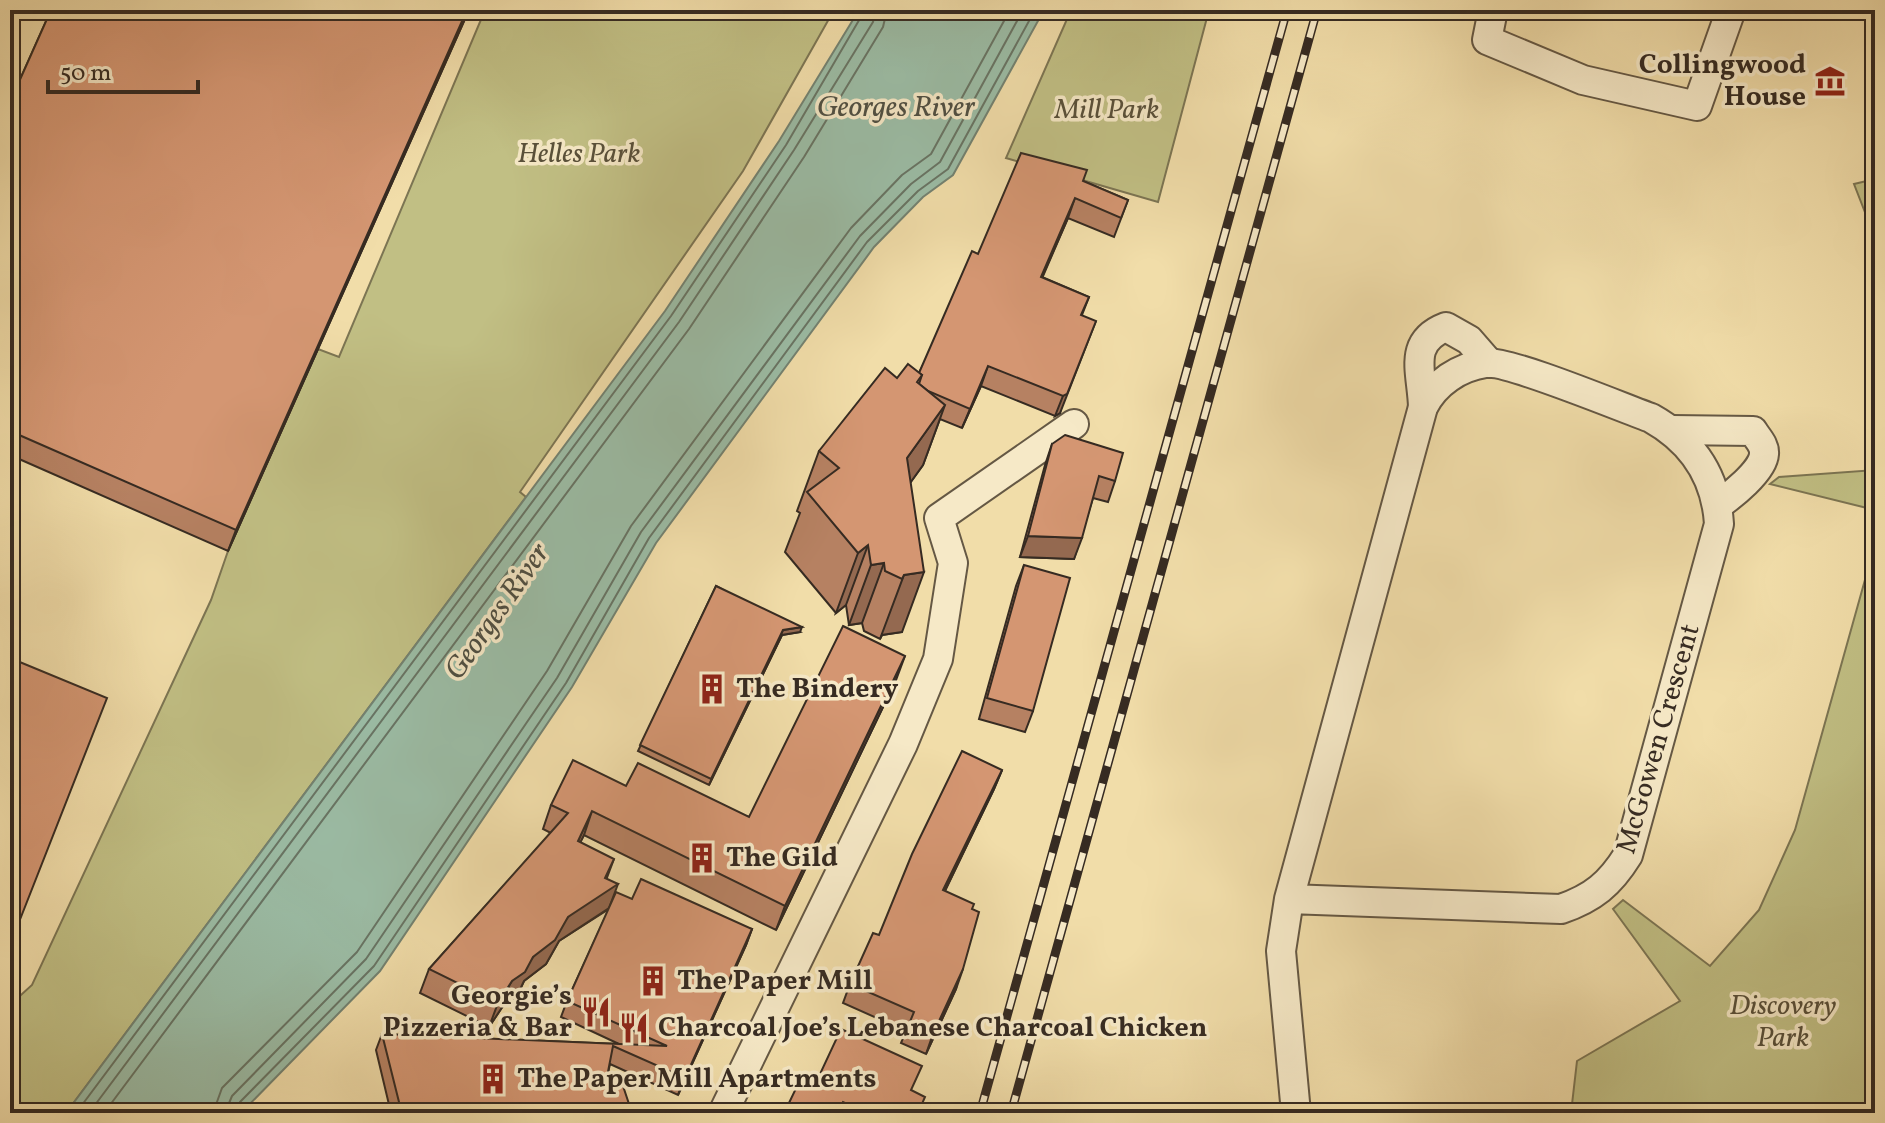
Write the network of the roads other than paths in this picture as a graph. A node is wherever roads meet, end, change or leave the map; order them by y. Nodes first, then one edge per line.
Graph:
1 (1493, 10) edge
2 (1731, 10) edge
3 (1489, 363) junction
4 (1423, 407) junction
5 (1074, 424) dead end
6 (1672, 430) junction
7 (1718, 505) junction
8 (1289, 899) junction
9 (723, 1113) edge
10 (1296, 1113) edge

1 - 2 street
3 - 4 street, McGowen Crescent
3 - 4 street, McGowen Crescent
3 - 6 street, McGowen Crescent
4 - 8 street, McGowen Crescent
5 - 9 street
6 - 7 street, McGowen Crescent
6 - 7 street, McGowen Crescent
7 - 8 street, McGowen Crescent
8 - 10 street, McGowen Crescent

